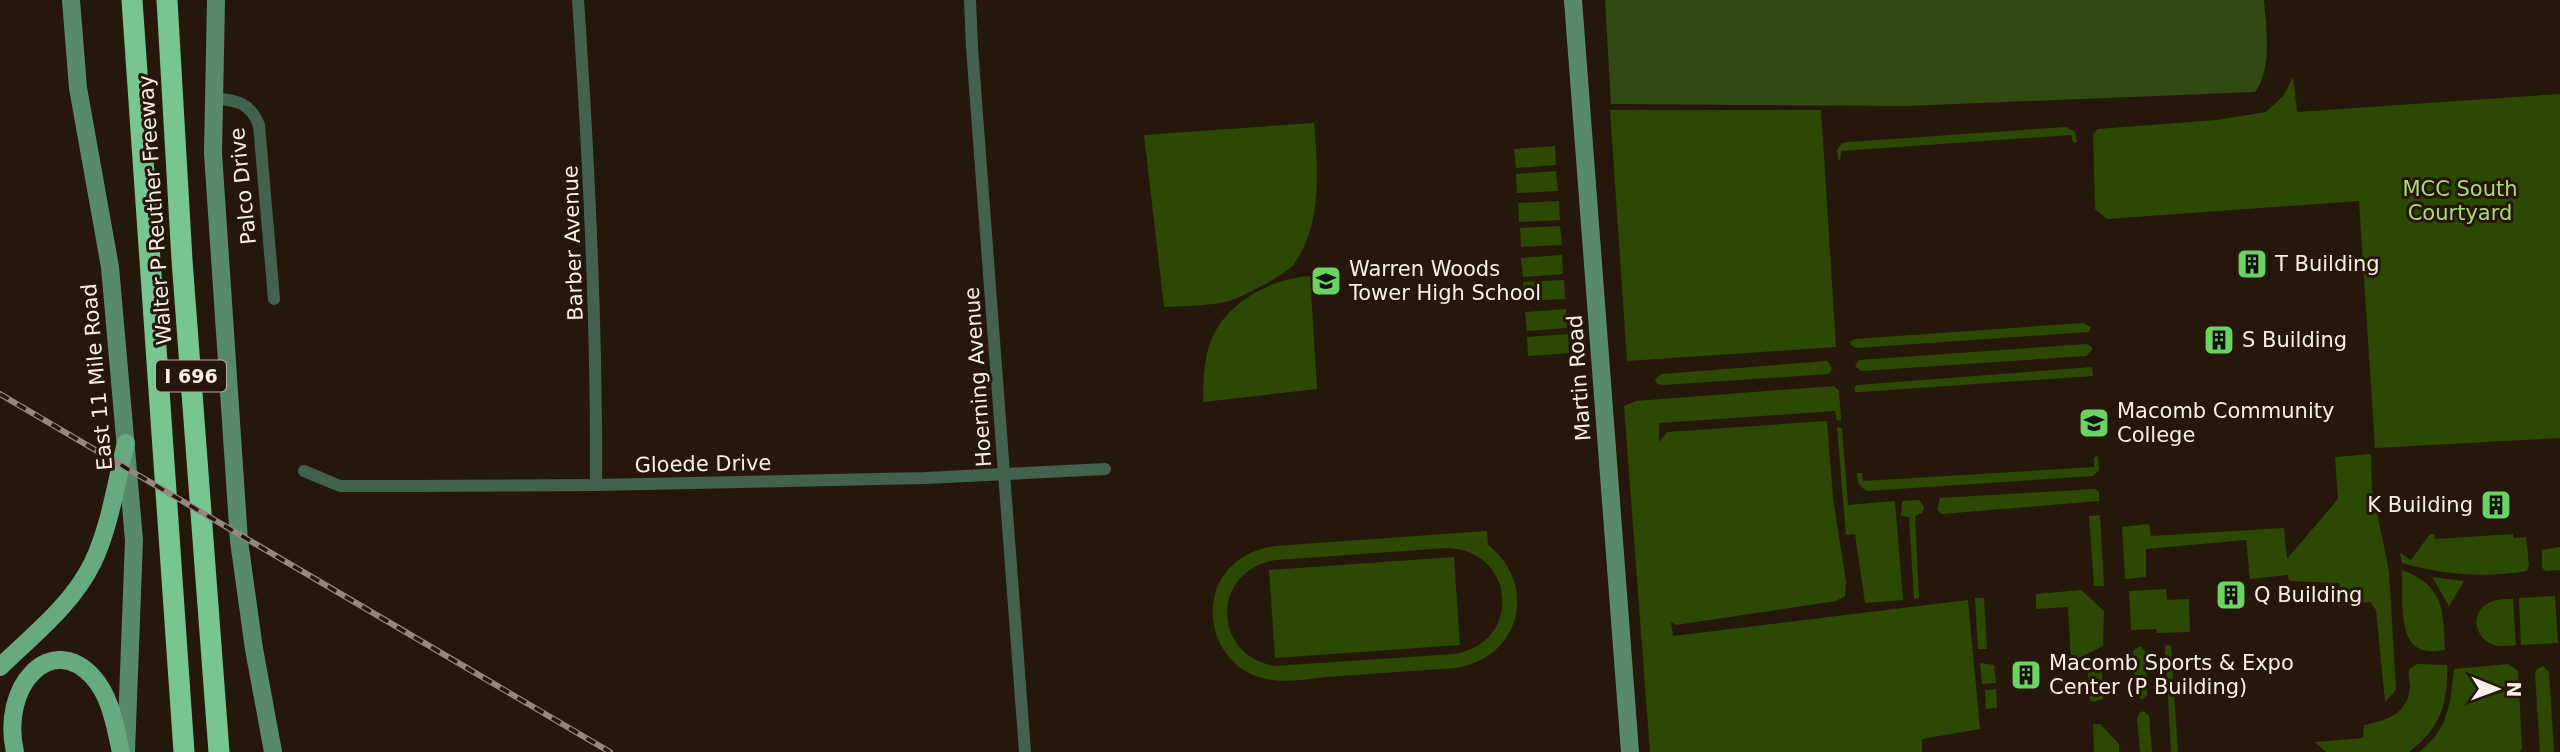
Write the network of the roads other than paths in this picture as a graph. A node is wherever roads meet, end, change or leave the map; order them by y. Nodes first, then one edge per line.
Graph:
1 (71, 0) edge
2 (132, 0) edge
3 (167, 0) edge
4 (216, 0) edge
5 (578, 0) edge
6 (970, 0) edge
7 (1573, 0) edge
8 (213, 98) junction
9 (274, 299) dead end
10 (126, 443) junction
11 (1105, 469) dead end
12 (304, 471) dead end
13 (1005, 476) junction
14 (596, 485) junction
15 (0, 667) edge
16 (15, 752) edge
17 (121, 752) edge
18 (126, 752) edge
19 (184, 752) edge
20 (219, 752) edge
21 (273, 752) edge
22 (1025, 752) edge
23 (1630, 752) edge

1 - 10 main road, East 11 Mile Road
2 - 19 highway, Walter P Reuther Freeway / I 696
3 - 20 highway, Walter P Reuther Freeway / I 696
4 - 8 main road
5 - 14 street, Barber Avenue
6 - 13 street, Hoerning Avenue
7 - 23 main road, Martin Road
8 - 9 street, Palco Drive
8 - 21 main road
10 - 15 main road
10 - 18 main road, East 11 Mile Road
11 - 13 street, Gloede Drive
12 - 14 street, Gloede Drive
13 - 14 street, Gloede Drive
13 - 22 street, Hoerning Avenue
16 - 17 main road

